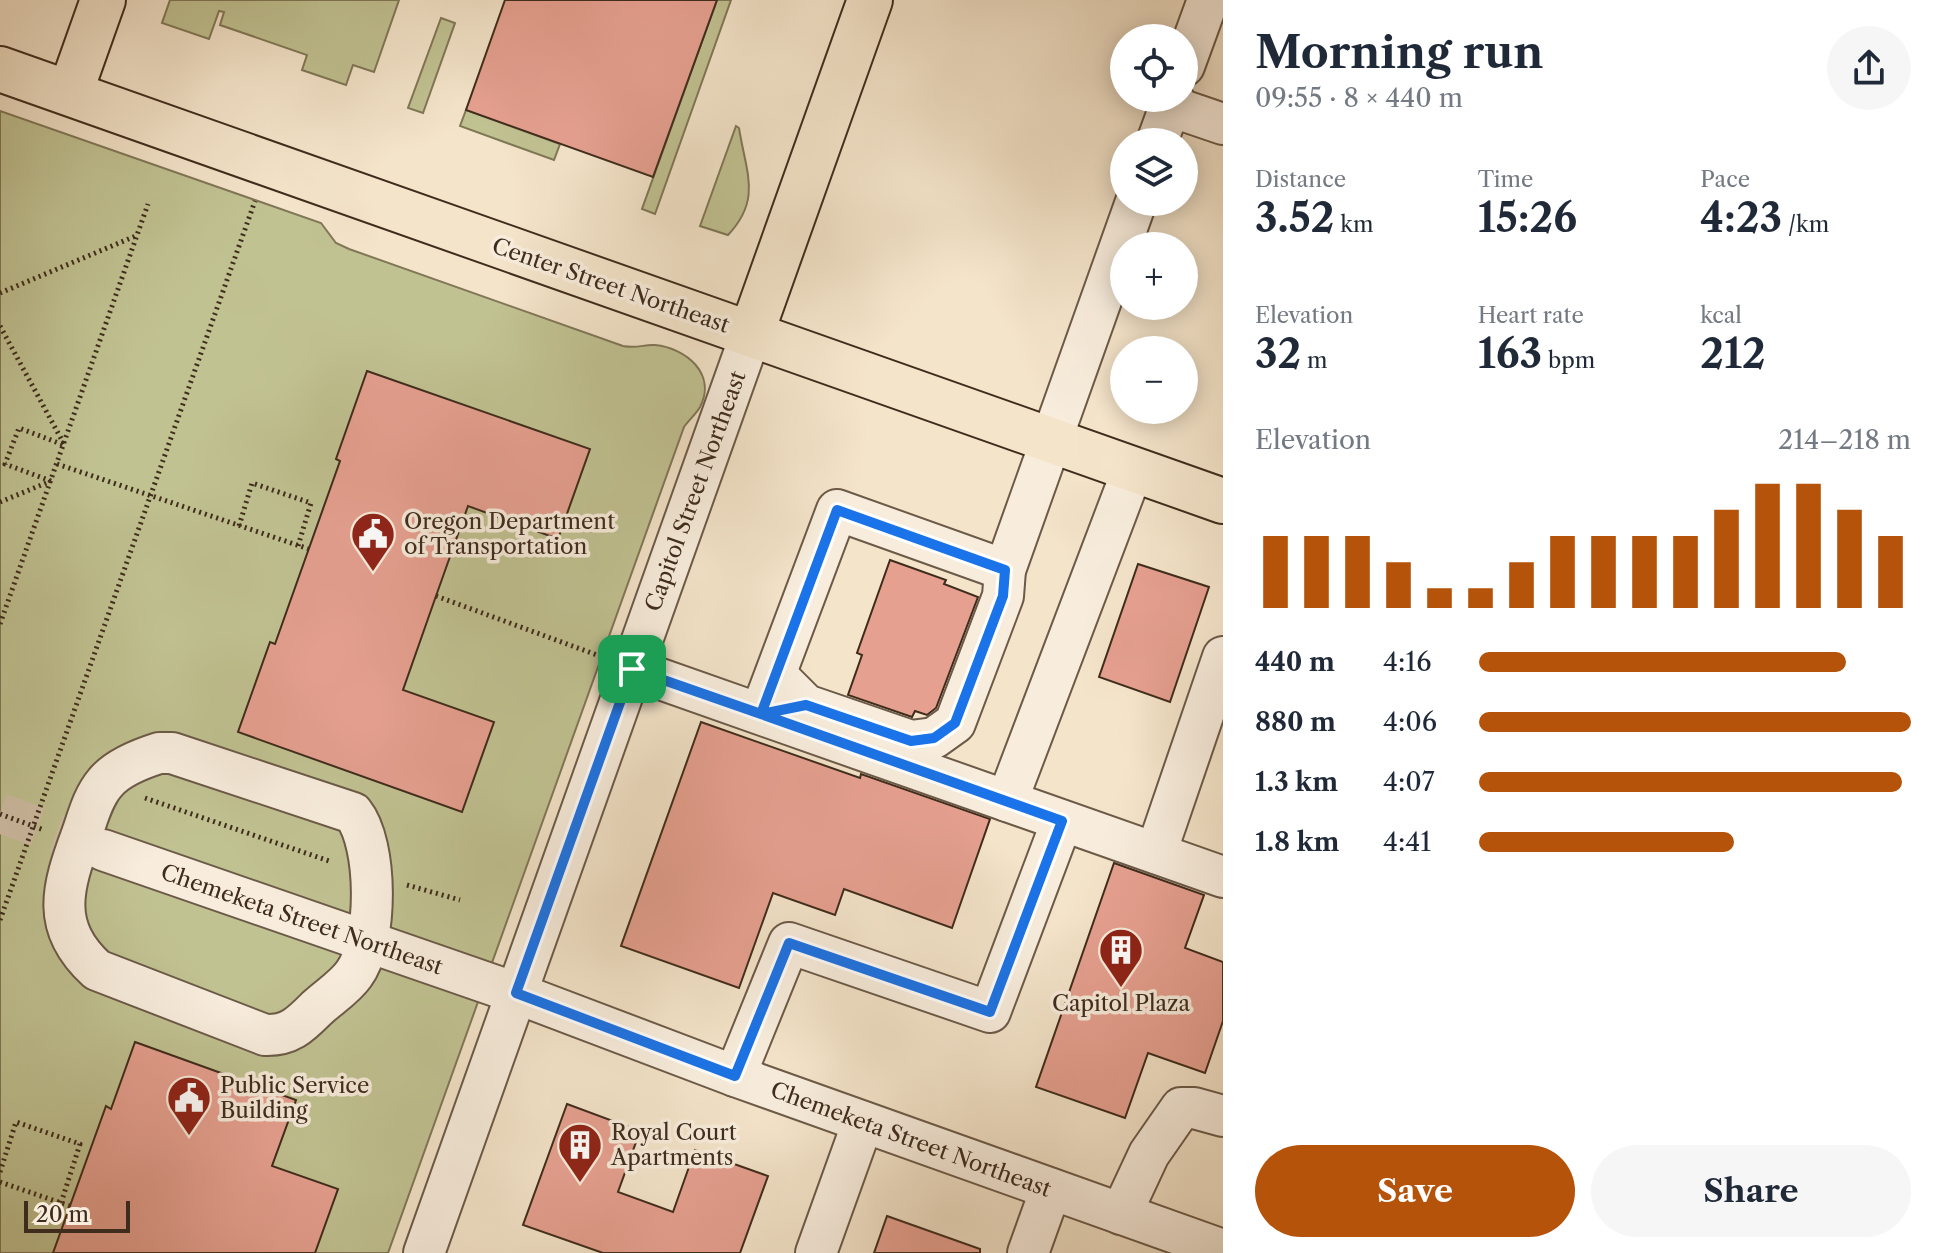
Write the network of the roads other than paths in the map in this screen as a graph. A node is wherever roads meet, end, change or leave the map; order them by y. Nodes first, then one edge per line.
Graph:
1 (103, 0) edge
2 (870, 0) edge
3 (1208, 0) edge
4 (1198, 28) edge
5 (0, 69) edge
6 (70, 93) junction
7 (1167, 115) edge
8 (1223, 124) edge
9 (1131, 216) edge
10 (751, 334) junction
11 (1051, 440) junction
12 (1133, 469) junction
13 (1223, 501) edge
14 (1005, 570) junction
15 (1223, 657) edge
16 (632, 669) junction
17 (776, 675) junction
18 (806, 705) junction
19 (761, 714) junction
20 (1007, 801) junction
21 (1062, 821) junction
22 (91, 846) junction
23 (1156, 853) junction
24 (1223, 877) edge
25 (368, 943) junction
26 (516, 993) junction
27 (735, 1076) junction
28 (1223, 1116) edge
29 (863, 1122) junction
30 (1051, 1189) junction
31 (1121, 1214) junction
32 (1223, 1250) edge
33 (426, 1252) edge
34 (816, 1253) edge
35 (1028, 1253) edge

1 - 6 main road
2 - 10 main road, Capitol Street Northeast
3 - 4 street
5 - 6 main road, Center Street Northeast
6 - 10 main road, Center Street Northeast
7 - 8 street
9 - 11 street
10 - 11 main road, Center Street Northeast
10 - 16 street, Capitol Street Northeast
11 - 12 main road, Center Street Northeast
11 - 14 street
12 - 13 main road, Center Street Northeast
12 - 20 street
14 - 17 street
14 - 18 street
15 - 23 street
16 - 19 street
16 - 26 street, Capitol Street Northeast
17 - 18 street
17 - 19 street
18 - 19 street
19 - 20 street
20 - 21 street
21 - 23 street
21 - 27 street
22 - 25 street, Chemeketa Street Northeast
22 - 25 street
22 - 25 street
23 - 24 street
25 - 26 street, Chemeketa Street Northeast
26 - 27 street, Chemeketa Street Northeast
26 - 33 street, Capitol Street Northeast
27 - 29 street, Chemeketa Street Northeast
28 - 31 street
29 - 30 street, Chemeketa Street Northeast
29 - 34 street
30 - 31 street, Chemeketa Street Northeast
30 - 35 street
31 - 32 street, Chemeketa Street Northeast

